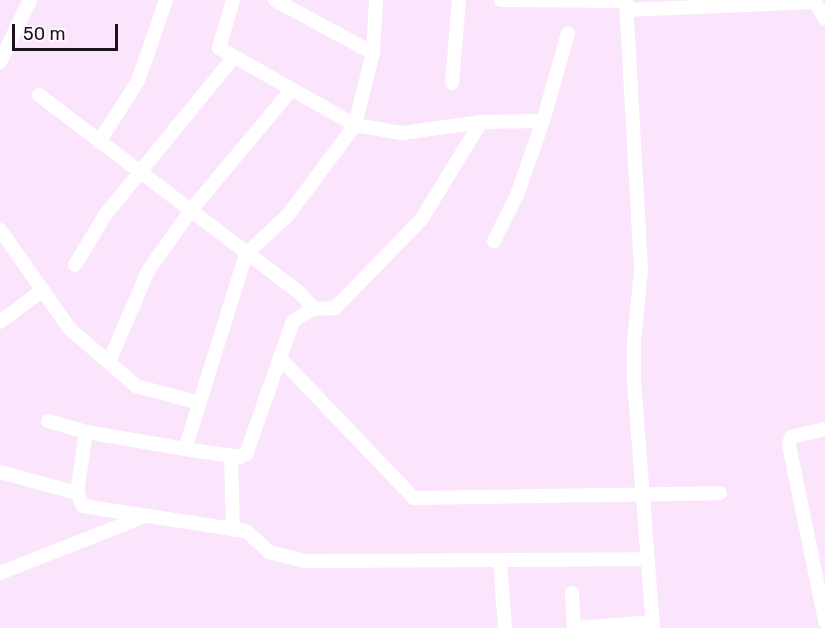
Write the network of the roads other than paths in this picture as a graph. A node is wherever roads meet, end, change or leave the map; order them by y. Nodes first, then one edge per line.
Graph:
1 (30, 0) edge
2 (166, 0) edge
3 (233, 0) edge
4 (275, 0) edge
5 (376, 0) edge
6 (459, 0) edge
7 (501, 0) edge
8 (814, 1) edge
9 (626, 4) edge
10 (825, 19) edge
11 (568, 33) dead end
12 (373, 53) junction
13 (233, 58) junction
14 (0, 62) edge
15 (452, 83) dead end
16 (291, 90) junction
17 (39, 95) dead end
18 (543, 121) junction
19 (481, 122) junction
20 (355, 125) junction
21 (99, 142) junction
22 (140, 171) junction
23 (192, 209) junction
24 (0, 230) edge
25 (494, 241) dead end
26 (246, 254) junction
27 (75, 265) dead end
28 (43, 290) junction
29 (314, 309) junction
30 (0, 322) edge
31 (280, 358) junction
32 (109, 362) junction
33 (200, 403) junction
34 (48, 421) dead end
35 (825, 429) edge
36 (86, 432) junction
37 (186, 449) junction
38 (231, 456) junction
39 (0, 472) edge
40 (77, 493) junction
41 (720, 493) dead end
42 (642, 495) junction
43 (144, 516) junction
44 (233, 530) junction
45 (648, 559) junction
46 (500, 562) junction
47 (0, 573) edge
48 (572, 593) dead end
49 (825, 621) edge
50 (653, 625) edge
51 (505, 628) edge
52 (576, 628) edge

1 - 14 street
2 - 21 street
3 - 13 street
4 - 12 street
5 - 12 street
6 - 15 street
7 - 9 street
8 - 9 street
8 - 10 street
9 - 42 street
11 - 18 street
12 - 20 street
13 - 16 street
13 - 22 street
16 - 20 street
16 - 23 street
17 - 21 street
18 - 19 street
18 - 25 street
19 - 20 street
19 - 29 street
20 - 26 street
21 - 22 street
22 - 23 street
22 - 27 street
23 - 26 street
23 - 32 street
24 - 28 street
26 - 29 street
26 - 33 street
28 - 30 street
28 - 32 street
29 - 31 street
31 - 38 street
31 - 42 street
32 - 33 street
33 - 37 street
34 - 36 street
35 - 49 street
36 - 37 street
36 - 40 street
37 - 38 street
38 - 44 street
39 - 40 street
40 - 43 street
41 - 42 street
42 - 45 street
43 - 44 street
43 - 47 street
44 - 46 street
45 - 46 street
45 - 50 street
46 - 51 street
48 - 52 street
50 - 52 street

